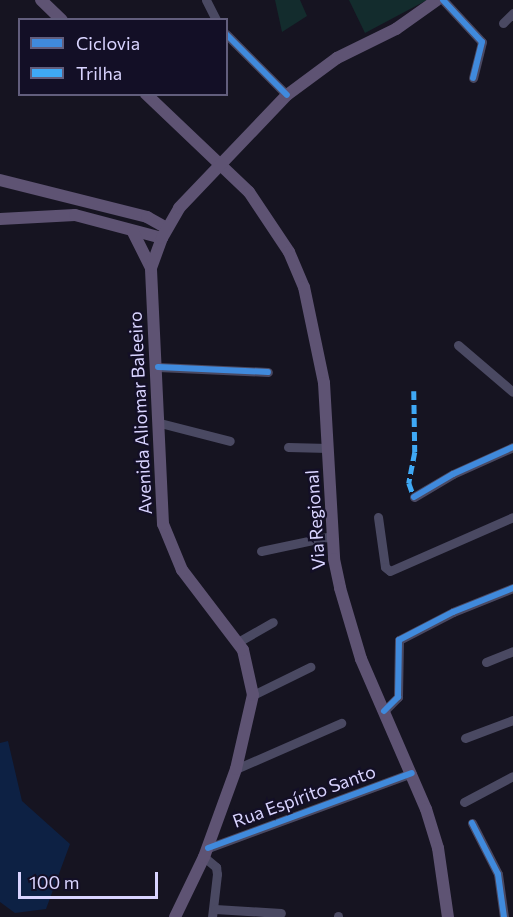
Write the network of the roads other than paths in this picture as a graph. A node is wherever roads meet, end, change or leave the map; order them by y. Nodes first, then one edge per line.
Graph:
1 (41, 0) edge
2 (206, 0) edge
3 (437, 0) edge
4 (444, 0) edge
5 (513, 13) edge
6 (60, 18) edge
7 (215, 18) edge
8 (503, 23) dead end
9 (228, 36) edge
10 (473, 78) dead end
11 (287, 95) junction
12 (148, 96) edge
13 (0, 180) edge
14 (179, 208) junction
15 (147, 217) junction
16 (0, 219) edge
17 (133, 232) junction
18 (164, 233) junction
19 (152, 268) junction
20 (458, 345) dead end
21 (158, 367) junction
22 (267, 372) dead end
23 (513, 392) edge
24 (160, 423) junction
25 (230, 441) dead end
26 (288, 447) dead end
27 (513, 447) edge
28 (328, 448) junction
29 (414, 497) dead end
30 (378, 517) dead end
31 (513, 517) edge
32 (332, 536) junction
33 (261, 551) dead end
34 (513, 588) edge
35 (273, 622) dead end
36 (238, 642) junction
37 (513, 651) edge
38 (486, 662) dead end
39 (310, 667) dead end
40 (254, 695) junction
41 (384, 711) junction
42 (513, 720) edge
43 (341, 723) dead end
44 (465, 738) dead end
45 (236, 769) junction
46 (412, 773) junction
47 (513, 776) edge
48 (464, 802) dead end
49 (472, 823) dead end
50 (206, 853) junction
51 (213, 913) edge
52 (282, 913) dead end
53 (175, 917) edge
54 (448, 917) edge
55 (504, 917) edge

1 - 6 main road
2 - 7 street
3 - 11 main road, Avenida Aliomar Baleeiro
4 - 10 street
5 - 8 street
9 - 11 street
11 - 14 main road, Avenida Aliomar Baleeiro
12 - 28 main road, Via Regional
13 - 15 main road
14 - 15 main road
14 - 18 main road, Avenida Aliomar Baleeiro
15 - 18 main road
16 - 17 main road
17 - 18 main road
17 - 19 main road
18 - 19 main road, Avenida Aliomar Baleeiro
19 - 21 main road, Avenida Aliomar Baleeiro
20 - 23 street
21 - 22 street
21 - 24 main road, Avenida Aliomar Baleeiro
24 - 25 street
24 - 36 main road, Avenida Aliomar Baleeiro
26 - 28 street
27 - 29 street
28 - 32 main road, Via Regional
30 - 31 street
32 - 33 street
32 - 41 main road, Via Regional
34 - 41 street
35 - 36 street
36 - 40 main road, Avenida Aliomar Baleeiro
37 - 38 street
39 - 40 street
40 - 45 main road, Avenida Aliomar Baleeiro
41 - 46 main road, Via Regional
42 - 44 street
43 - 45 street
45 - 50 main road, Avenida Aliomar Baleeiro
46 - 50 street, Rua Espírito Santo
46 - 54 main road, Via Regional
47 - 48 street
49 - 55 street
50 - 51 street
50 - 53 main road, Avenida Aliomar Baleeiro
51 - 52 street

